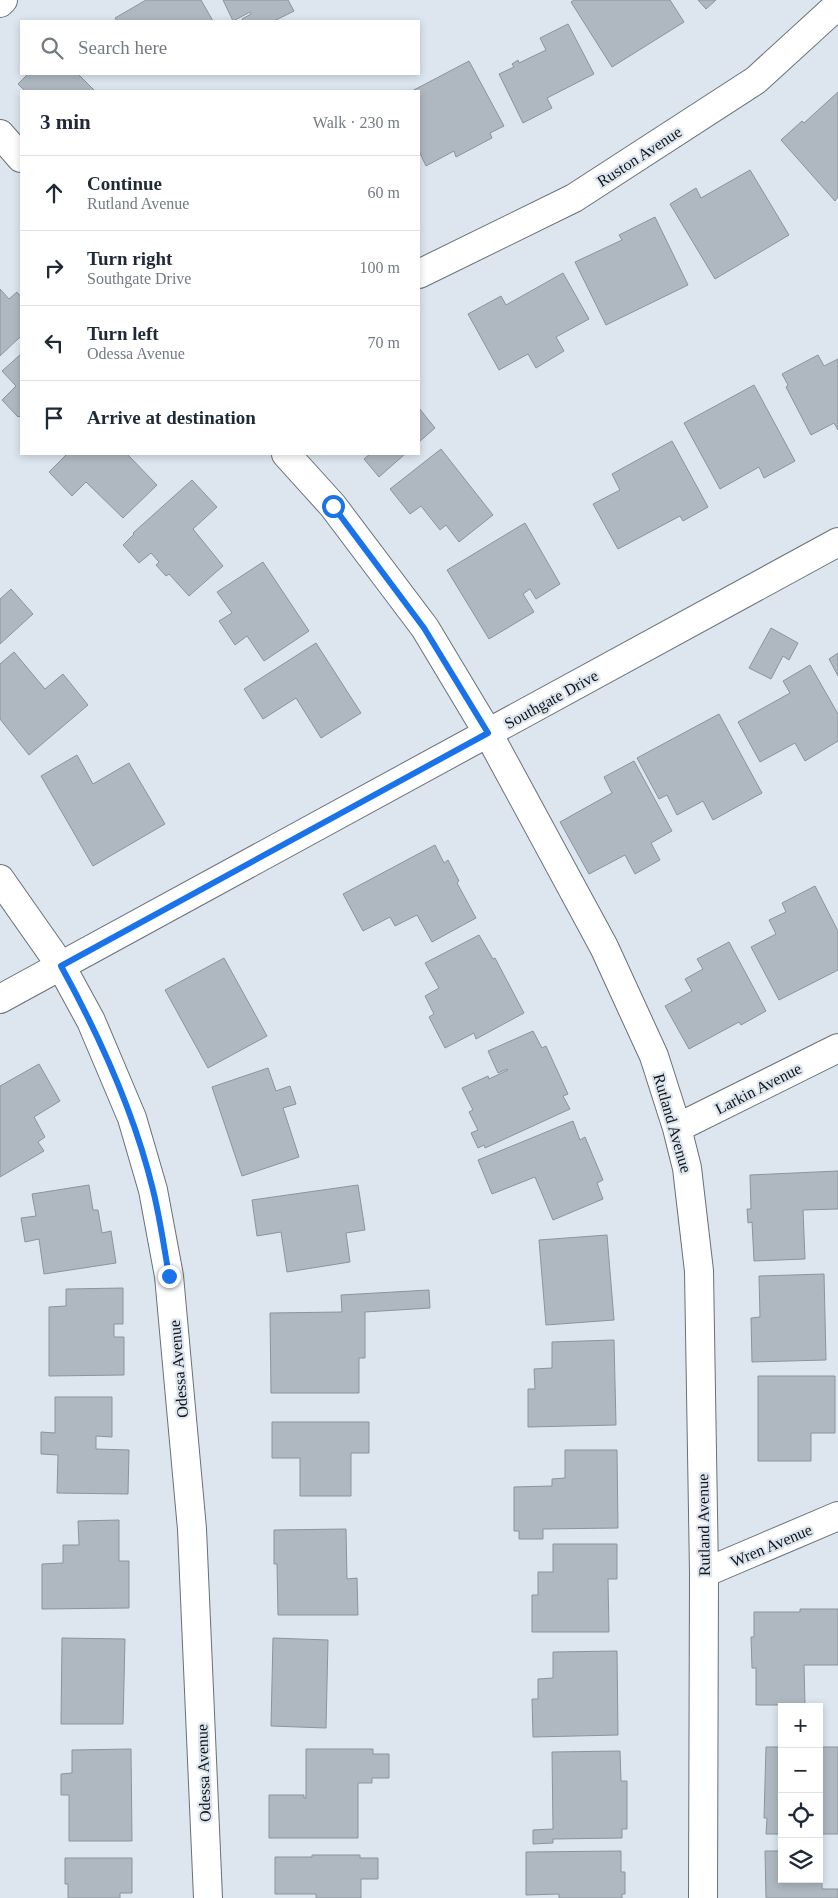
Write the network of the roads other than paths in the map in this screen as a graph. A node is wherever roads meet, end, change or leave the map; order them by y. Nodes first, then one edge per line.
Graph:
1 (4, 0) edge
2 (0, 3) edge
3 (838, 5) edge
4 (0, 134) edge
5 (20, 157) edge
6 (420, 274) edge
7 (287, 455) edge
8 (838, 542) edge
9 (488, 733) junction
10 (0, 879) edge
11 (61, 966) junction
12 (0, 999) edge
13 (838, 1048) edge
14 (677, 1128) junction
15 (838, 1516) edge
16 (704, 1573) junction
17 (208, 1898) edge
18 (703, 1898) edge

1 - 2 street
3 - 6 street, Ruston Avenue
4 - 5 street
7 - 9 street, Rutland Avenue
8 - 9 street, Southgate Drive
9 - 11 street, Southgate Drive
9 - 14 street, Rutland Avenue
10 - 11 street, Odessa Avenue
11 - 12 street, Southgate Drive
11 - 17 street, Odessa Avenue
13 - 14 street, Larkin Avenue
14 - 16 street, Rutland Avenue
15 - 16 street, Wren Avenue
16 - 18 street, Rutland Avenue

